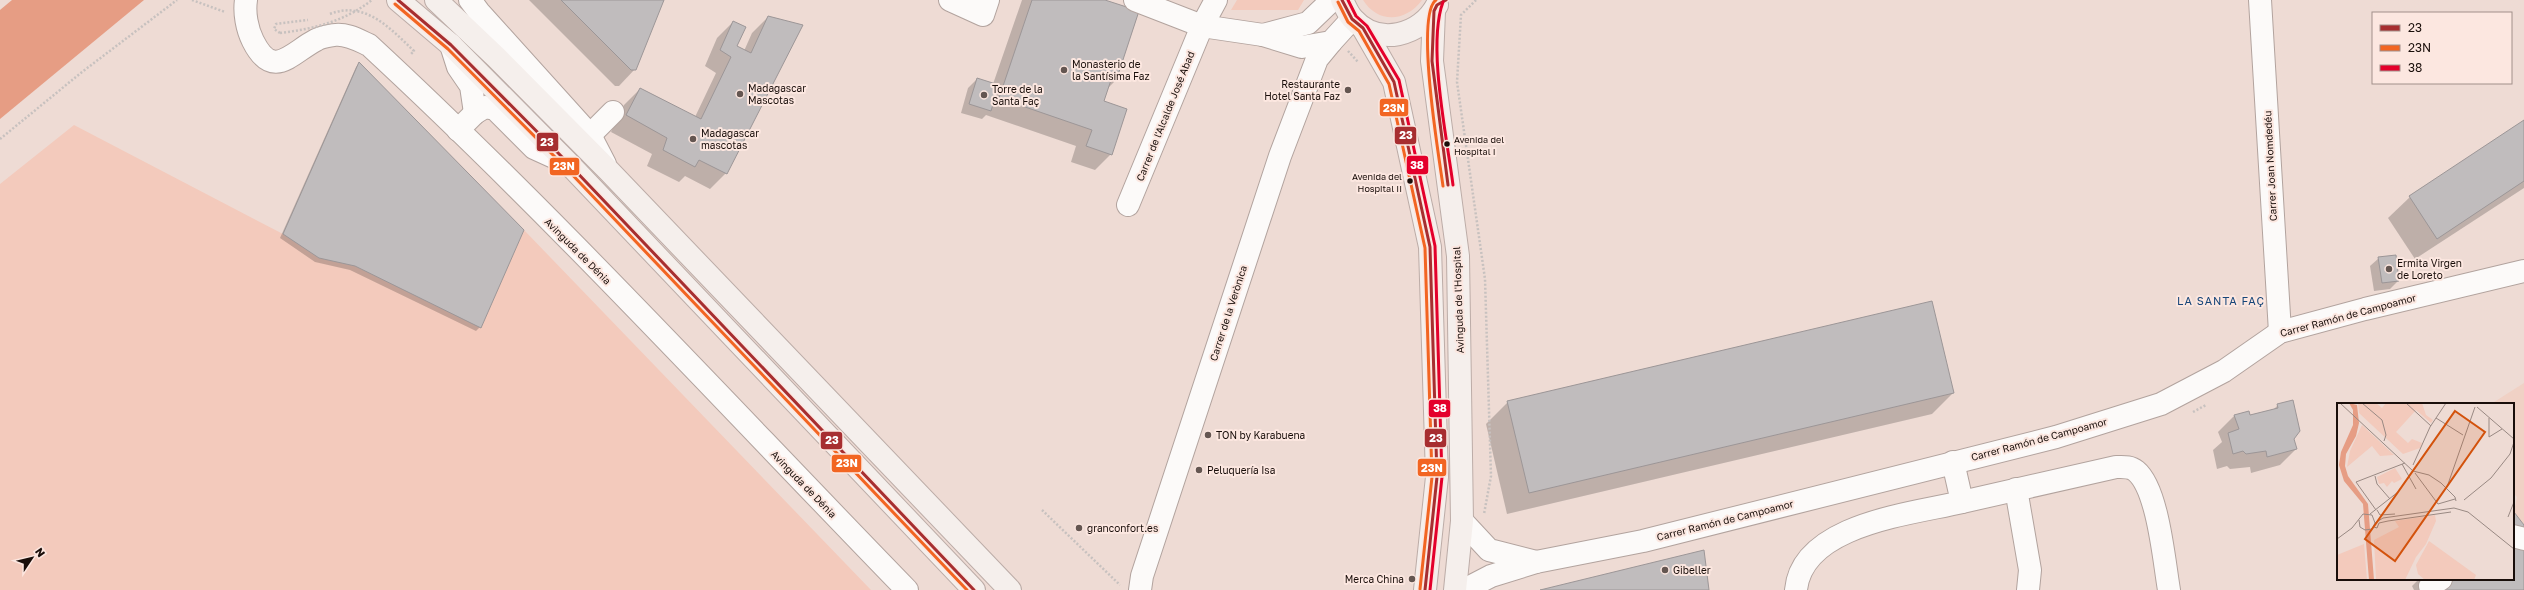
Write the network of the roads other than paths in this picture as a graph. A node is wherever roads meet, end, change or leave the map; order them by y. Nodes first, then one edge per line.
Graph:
1 (246, 0) edge
2 (398, 0) edge
3 (436, 0) edge
4 (470, 0) edge
5 (950, 0) edge
6 (988, 0) edge
7 (1135, 0) edge
8 (1216, 0) edge
9 (1332, 0) edge
10 (2260, 0) edge
11 (1439, 4) edge
12 (1353, 16) edge
13 (1198, 25) junction
14 (1262, 36) junction
15 (1331, 42) junction
16 (451, 46) junction
17 (613, 112) dead end
18 (475, 113) junction
19 (458, 130) junction
20 (590, 136) junction
21 (568, 163) junction
22 (609, 171) junction
23 (1128, 205) dead end
24 (2524, 271) edge
25 (2280, 332) junction
26 (1953, 462) junction
27 (2016, 489) junction
28 (1962, 502) junction
29 (1462, 521) junction
30 (2514, 536) edge
31 (2524, 539) edge
32 (1536, 562) junction
33 (2439, 580) edge
34 (907, 590) edge
35 (974, 590) edge
36 (1010, 590) edge
37 (1140, 590) edge
38 (1425, 590) edge
39 (1455, 590) edge
40 (1464, 590) edge
41 (1796, 590) edge
42 (2028, 590) edge
43 (2169, 590) edge
44 (2432, 590) edge

1 - 19 street, Avinguda de Dénia
2 - 16 main road
3 - 22 main road
4 - 20 street
5 - 6 street
7 - 13 street
8 - 13 street, Carrer de l'Alcalde José Abad
9 - 14 street
10 - 25 street, Carrer Joan Nomdedéu
11 - 12 main road
11 - 29 main road, Avinguda de l'Hospital
12 - 15 street, Carrer de la Verònica
12 - 38 main road
13 - 14 street
13 - 23 street, Carrer de l'Alcalde José Abad
14 - 15 street
15 - 37 street, Carrer de la Verònica
16 - 18 street
16 - 21 main road
17 - 20 street
18 - 19 street
18 - 21 street
19 - 34 street, Avinguda de Dénia
20 - 22 street
21 - 35 main road
22 - 36 main road
24 - 25 street, Carrer Ramón de Campoamor
25 - 26 street, Carrer Ramón de Campoamor
26 - 28 street
26 - 32 street, Carrer Ramón de Campoamor
27 - 28 street
27 - 42 street
27 - 43 street
28 - 41 street
29 - 32 street, Carrer Ramón de Campoamor
29 - 39 main road, Avinguda de l'Hospital
30 - 31 street
32 - 40 street, Carrer Ramón de Campoamor
33 - 44 street

